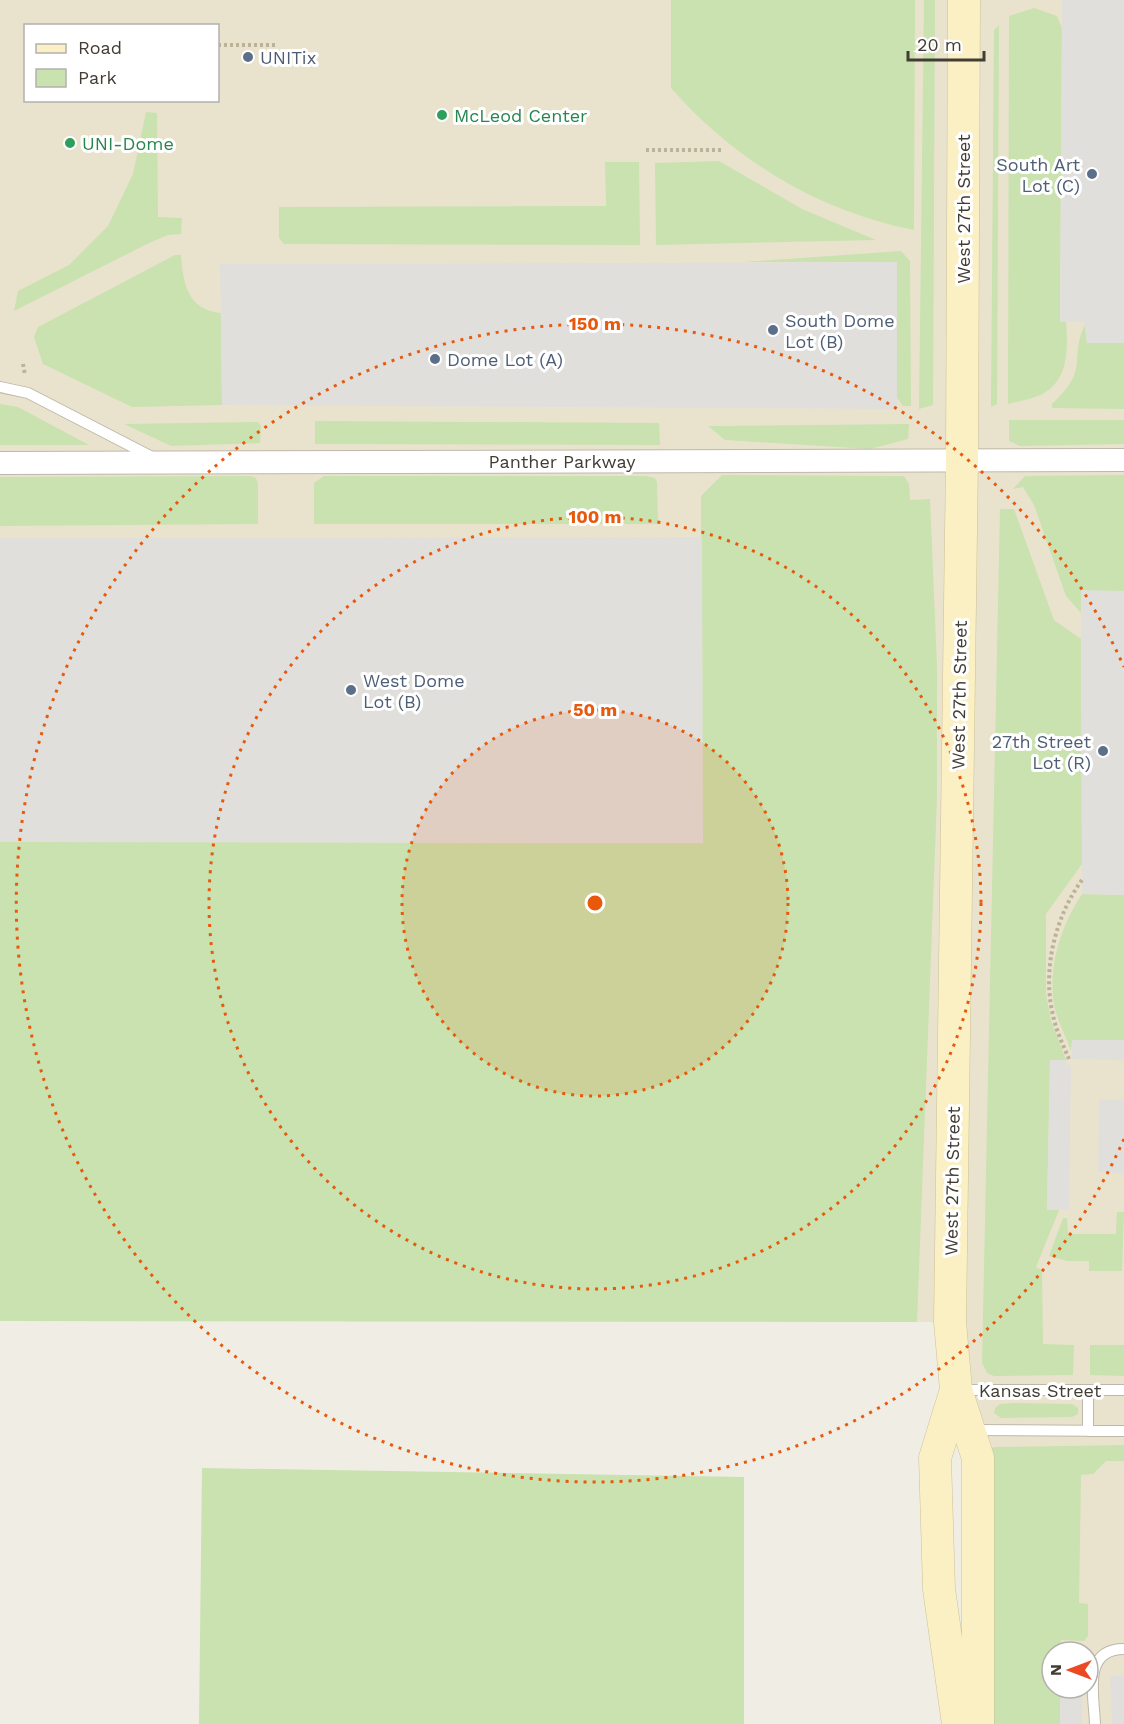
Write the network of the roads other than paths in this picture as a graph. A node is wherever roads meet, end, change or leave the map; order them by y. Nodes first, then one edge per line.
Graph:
1 (964, 0) edge
2 (0, 387) edge
3 (962, 460) junction
4 (1124, 460) edge
5 (0, 463) edge
6 (164, 463) junction
7 (956, 1390) junction
8 (1088, 1390) junction
9 (1124, 1390) edge
10 (957, 1430) junction
11 (1088, 1431) junction
12 (1124, 1431) edge
13 (939, 1589) junction
14 (1124, 1649) edge
15 (979, 1675) junction
16 (935, 1724) edge
17 (958, 1724) edge
18 (978, 1724) edge
19 (992, 1724) edge
20 (1095, 1724) edge

1 - 3 main road, West 27th Street
2 - 6 lane
3 - 4 street, Panther Parkway
3 - 6 street, Panther Parkway
3 - 7 main road, West 27th Street
5 - 6 street, Panther Parkway
7 - 8 lane, Kansas Street
7 - 10 main road, West 27th Street
8 - 9 lane, Kansas Street
8 - 11 lane
10 - 11 lane
10 - 13 main road
10 - 15 main road, West 27th Street
11 - 12 lane
13 - 16 main road
13 - 17 main road
14 - 20 lane
15 - 18 main road, West 27th Street
15 - 19 main road

